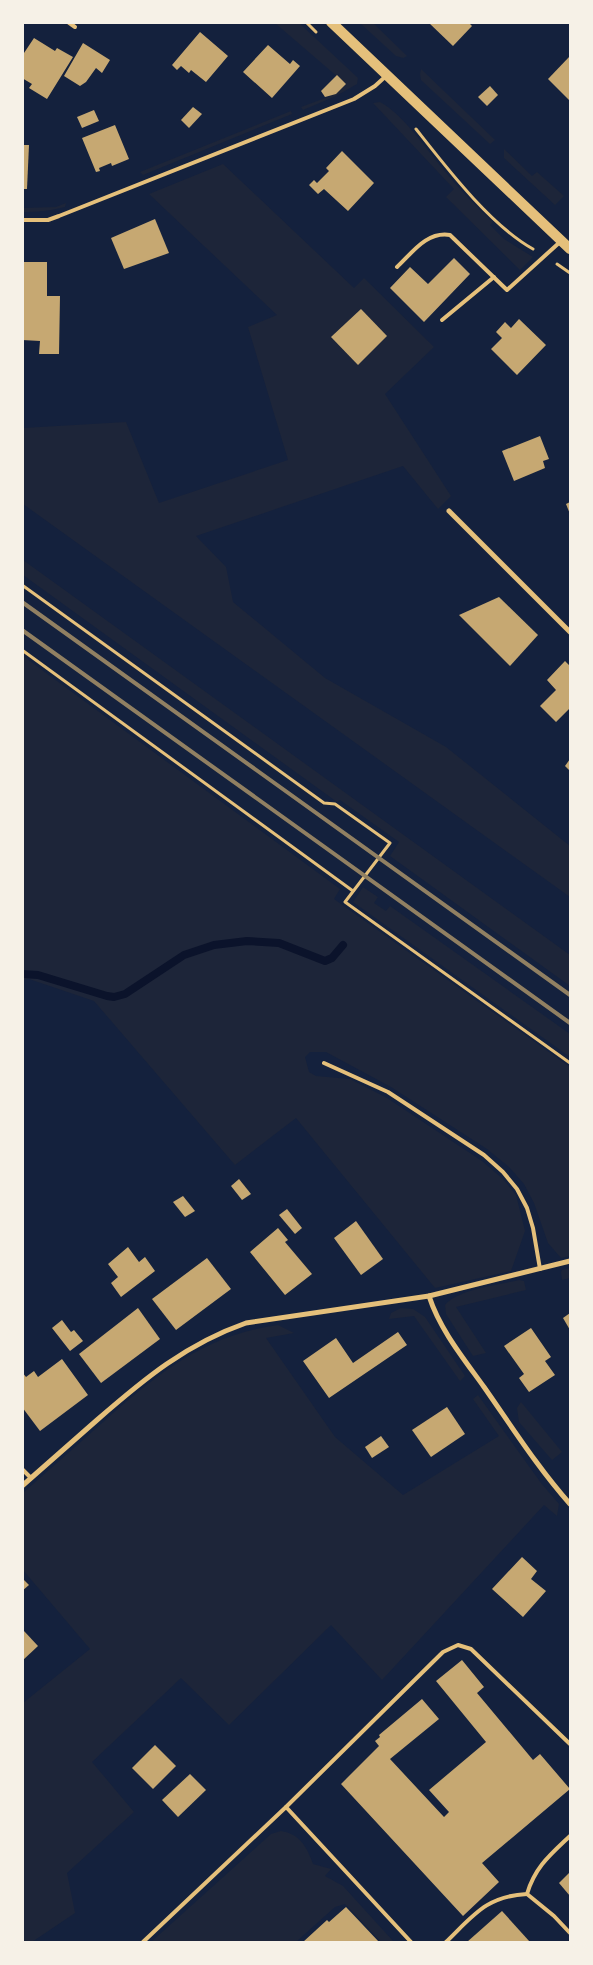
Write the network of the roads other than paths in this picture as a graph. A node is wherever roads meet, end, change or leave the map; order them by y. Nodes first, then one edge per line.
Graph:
1 (68, 22) edge
2 (330, 22) edge
3 (75, 27) dead end
4 (386, 76) junction
5 (22, 220) edge
6 (562, 240) junction
7 (570, 249) edge
8 (397, 267) dead end
9 (494, 277) junction
10 (442, 320) dead end
11 (449, 511) dead end
12 (570, 632) edge
13 (324, 1063) dead end
14 (570, 1261) edge
15 (540, 1269) junction
16 (429, 1296) junction
17 (22, 1469) edge
18 (31, 1478) junction
19 (22, 1486) edge
20 (570, 1504) edge
21 (570, 1744) edge
22 (286, 1807) junction
23 (570, 1836) edge
24 (527, 1894) junction
25 (570, 1933) edge
26 (143, 1942) edge
27 (411, 1942) edge
28 (446, 1942) edge

1 - 3 lane
2 - 4 main road
4 - 5 lane
4 - 6 main road
6 - 7 main road
6 - 9 lane
8 - 9 lane
9 - 10 lane
11 - 12 street
13 - 15 lane
14 - 15 street
15 - 16 street
16 - 18 street
16 - 20 street
17 - 18 lane
18 - 19 street
21 - 22 lane
22 - 26 lane
22 - 27 lane
23 - 24 lane
24 - 25 lane
24 - 28 lane

